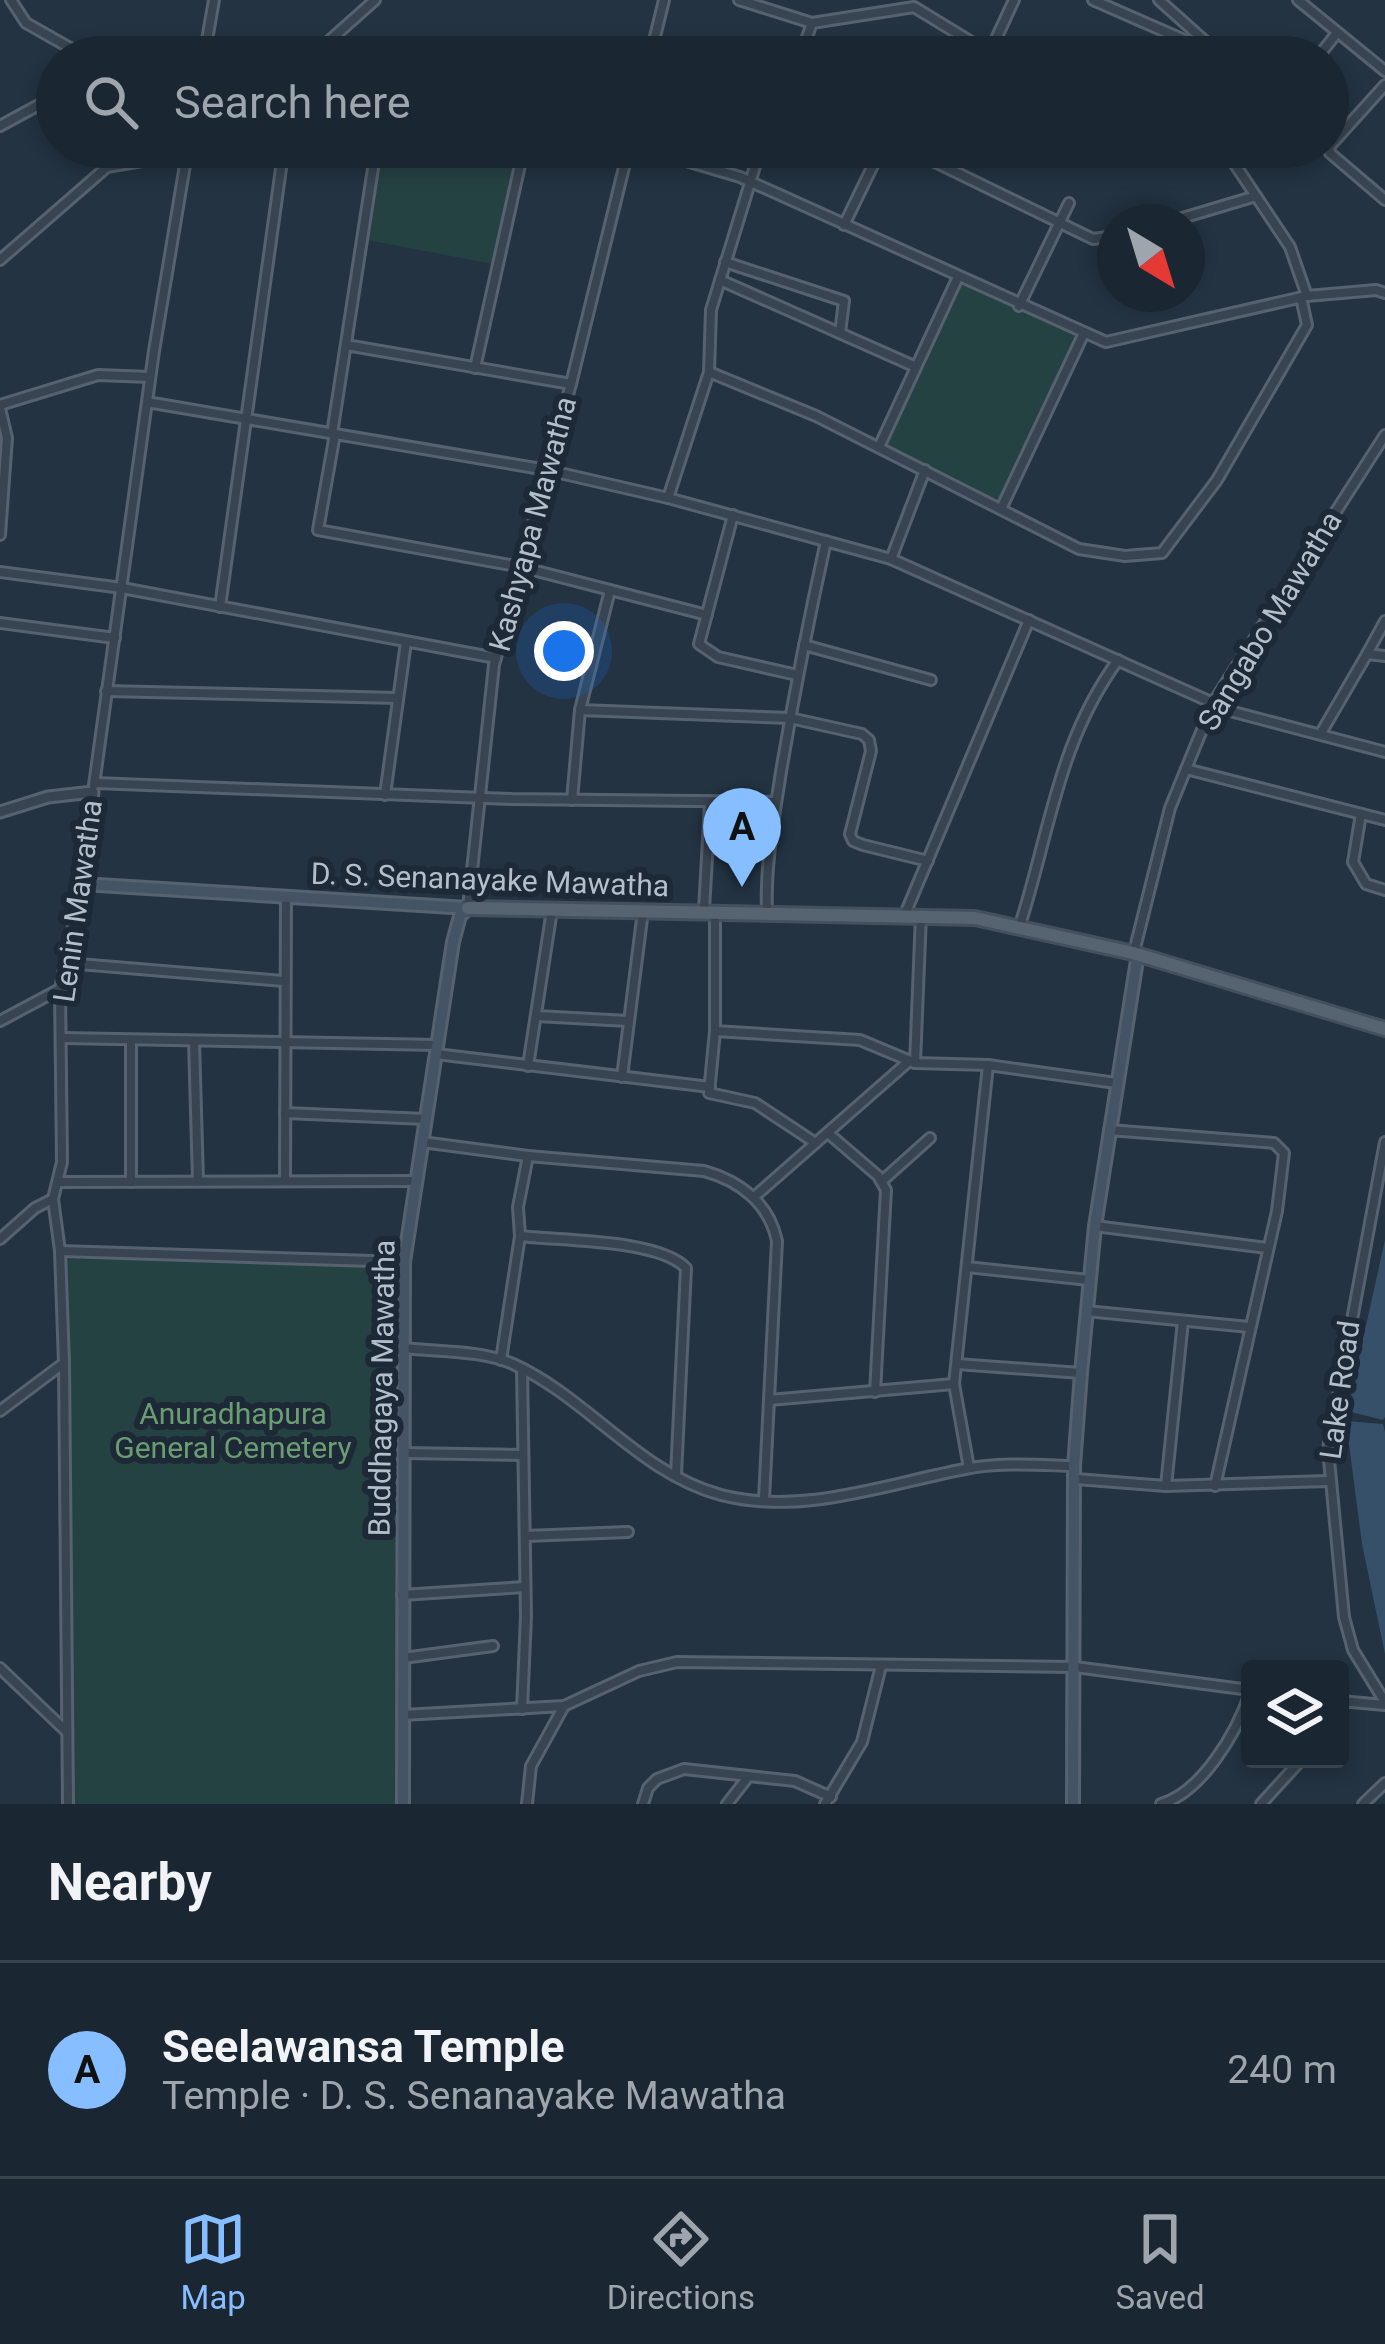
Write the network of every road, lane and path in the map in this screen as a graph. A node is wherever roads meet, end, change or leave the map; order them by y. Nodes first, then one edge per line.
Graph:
1 (11, 0) edge
2 (214, 0) edge
3 (375, 0) edge
4 (664, 0) edge
5 (739, 0) edge
6 (1014, 0) edge
7 (1159, 0) edge
8 (1298, 0) edge
9 (1098, 1) edge
10 (915, 3) edge
11 (812, 23) junction
12 (1336, 34) joint
13 (49, 36) edge
14 (208, 36) edge
15 (335, 36) edge
16 (655, 36) edge
17 (807, 36) edge
18 (963, 36) edge
19 (1000, 36) edge
20 (1177, 36) edge
21 (1200, 36) edge
22 (1339, 36) edge
23 (1349, 44) edge
24 (1385, 71) edge
25 (1385, 85) edge
26 (36, 106) edge
27 (1349, 125) edge
28 (0, 126) edge
29 (106, 168) edge
30 (184, 168) edge
31 (281, 168) edge
32 (373, 168) edge
33 (519, 168) edge
34 (624, 168) edge
35 (708, 168) edge
36 (754, 168) edge
37 (872, 168) edge
38 (946, 168) edge
39 (1237, 168) edge
40 (1348, 168) edge
41 (750, 181) junction
42 (1256, 196) junction
43 (1385, 200) edge
44 (1070, 202) dead end
45 (1205, 211) edge
46 (1058, 224) junction
47 (844, 225) junction
48 (1097, 238) edge
49 (0, 260) edge
50 (725, 262) junction
51 (958, 277) junction
52 (720, 280) junction
53 (1385, 292) edge
54 (1304, 297) junction
55 (1019, 306) junction
56 (840, 333) junction
57 (1084, 333) junction
58 (346, 345) junction
59 (916, 367) junction
60 (476, 368) junction
61 (709, 372) junction
62 (151, 377) junction
63 (571, 384) junction
64 (147, 402) junction
65 (0, 406) edge
66 (247, 419) junction
67 (334, 434) junction
68 (1385, 435) edge
69 (879, 447) junction
70 (548, 470) junction
71 (925, 470) junction
72 (668, 497) junction
73 (1001, 508) junction
74 (733, 515) junction
75 (0, 536) edge
76 (826, 541) junction
77 (891, 559) junction
78 (521, 567) junction
79 (0, 572) edge
80 (122, 588) junction
81 (610, 590) junction
82 (220, 607) junction
83 (707, 615) junction
84 (1029, 620) junction
85 (1385, 621) edge
86 (0, 623) edge
87 (115, 638) junction
88 (406, 642) junction
89 (804, 645) junction
90 (1367, 654) junction
91 (1385, 656) edge
92 (496, 658) junction
93 (1118, 660) junction
94 (797, 675) junction
95 (931, 680) dead end
96 (106, 691) junction
97 (398, 698) junction
98 (1212, 705) junction
99 (580, 710) junction
100 (790, 718) junction
101 (1321, 733) junction
102 (1385, 752) edge
103 (1186, 769) junction
104 (94, 788) junction
105 (385, 795) junction
106 (483, 796) junction
107 (572, 800) junction
108 (776, 802) junction
109 (710, 804) junction
110 (0, 812) edge
111 (1361, 814) junction
112 (1385, 820) edge
113 (928, 861) junction
114 (82, 884) junction
115 (1385, 890) edge
116 (286, 898) junction
117 (468, 908) junction
118 (552, 909) junction
119 (643, 910) junction
120 (710, 910) junction
121 (767, 912) junction
122 (905, 914) junction
123 (921, 915) junction
124 (1021, 926) junction
125 (1136, 954) junction
126 (67, 963) junction
127 (283, 981) junction
128 (60, 989) junction
129 (536, 1016) junction
130 (0, 1021) edge
131 (628, 1021) junction
132 (1385, 1030) edge
133 (715, 1031) junction
134 (62, 1038) junction
135 (130, 1040) junction
136 (194, 1041) junction
137 (283, 1042) junction
138 (437, 1050) junction
139 (911, 1063) junction
140 (988, 1065) junction
141 (528, 1066) junction
142 (622, 1077) junction
143 (1116, 1083) junction
144 (710, 1087) junction
145 (285, 1113) junction
146 (426, 1119) junction
147 (1109, 1130) junction
148 (828, 1133) junction
149 (930, 1138) dead end
150 (422, 1142) junction
151 (814, 1142) junction
152 (1385, 1142) edge
153 (528, 1156) junction
154 (882, 1180) junction
155 (198, 1181) junction
156 (285, 1181) junction
157 (416, 1181) junction
158 (59, 1182) junction
159 (131, 1182) junction
160 (754, 1197) junction
161 (53, 1198) junction
162 (1095, 1226) junction
163 (520, 1236) junction
164 (0, 1239) edge
165 (1267, 1247) junction
166 (61, 1252) junction
167 (404, 1262) junction
168 (967, 1267) junction
169 (1089, 1280) junction
170 (1086, 1311) junction
171 (1183, 1321) junction
172 (1249, 1328) junction
173 (404, 1348) junction
174 (502, 1360) junction
175 (64, 1363) junction
176 (957, 1364) junction
177 (522, 1369) junction
178 (1081, 1373) junction
179 (954, 1384) junction
180 (875, 1392) junction
181 (769, 1400) junction
182 (0, 1412) edge
183 (403, 1453) junction
184 (521, 1455) junction
185 (969, 1468) junction
186 (1075, 1472) junction
187 (676, 1475) junction
188 (1328, 1481) junction
189 (1166, 1486) junction
190 (1215, 1486) junction
191 (764, 1498) junction
192 (628, 1532) dead end
193 (525, 1536) junction
194 (525, 1587) junction
195 (402, 1594) junction
196 (494, 1646) dead end
197 (403, 1658) junction
198 (881, 1666) junction
199 (1075, 1667) junction
200 (0, 1668) edge
201 (1241, 1690) edge
202 (1349, 1701) edge
203 (1385, 1703) edge
204 (564, 1706) junction
205 (522, 1709) junction
206 (403, 1715) junction
207 (1241, 1721) edge
208 (68, 1732) junction
209 (1294, 1768) edge
210 (748, 1776) junction
211 (1385, 1783) edge
212 (828, 1800) edge
213 (68, 1804) edge
214 (403, 1804) edge
215 (527, 1804) edge
216 (643, 1804) edge
217 (727, 1804) edge
218 (1073, 1804) edge
219 (1161, 1804) edge
220 (1261, 1804) edge
221 (1363, 1804) edge

1 - 13 street
2 - 14 street
3 - 15 street
4 - 16 street
5 - 11 street
6 - 19 street
7 - 21 street
8 - 12 street
9 - 20 street
10 - 11 street
10 - 18 street
11 - 17 street
12 - 22 street
23 - 24 street
25 - 27 street
26 - 28 street
29 - 49 street
30 - 62 street, Lenin Mawatha
31 - 66 street
32 - 58 street
33 - 60 street
34 - 63 street, Kashyapa Mawatha
35 - 41 street
36 - 41 street
37 - 47 street
38 - 46 street
39 - 42 street
40 - 43 street
41 - 47 street
41 - 50 street
42 - 45 street
42 - 54 street
44 - 46 street
46 - 48 street
46 - 55 street
47 - 51 street
50 - 52 street
50 - 56 street
51 - 55 street
51 - 59 street
52 - 56 street
52 - 61 street
53 - 54 street
54 - 57 street
54 - 73 street
55 - 57 street
56 - 59 street
57 - 73 street
58 - 60 street
58 - 67 street
59 - 69 street
60 - 63 street
61 - 69 street
61 - 72 street
62 - 64 street, Lenin Mawatha
62 - 65 street
63 - 70 street, Kashyapa Mawatha
64 - 66 street
64 - 80 street, Lenin Mawatha
65 - 75 street
66 - 67 street
66 - 82 street
67 - 70 street
67 - 78 street
68 - 98 street, Sangabo Mawatha
69 - 71 street
70 - 72 street
70 - 78 street, Kashyapa Mawatha
71 - 73 street
71 - 77 street
72 - 74 street
74 - 76 street
74 - 83 street
76 - 77 street
76 - 89 street
77 - 84 street
78 - 81 street
78 - 92 street, Kashyapa Mawatha
79 - 80 street
80 - 82 street
80 - 87 street, Lenin Mawatha
81 - 83 street
81 - 99 street
82 - 88 street
83 - 94 street
84 - 93 street
84 - 113 street
85 - 90 street
86 - 87 street
87 - 96 street, Lenin Mawatha
88 - 92 street
88 - 97 street
89 - 94 street
89 - 95 street
90 - 91 street
90 - 101 street
92 - 106 street, Kashyapa Mawatha
93 - 98 street
93 - 124 street
94 - 100 street
96 - 97 street
96 - 104 street, Lenin Mawatha
97 - 105 street
98 - 101 street
98 - 103 street, Sangabo Mawatha
99 - 100 street
99 - 107 street
100 - 108 street
100 - 113 street
101 - 102 street
103 - 111 street
103 - 125 street, Sangabo Mawatha
104 - 105 street
104 - 110 street
104 - 114 street, Lenin Mawatha
105 - 106 street
106 - 107 street
106 - 117 street, Kashyapa Mawatha
107 - 109 street
108 - 109 street
108 - 121 street
109 - 120 street
111 - 112 street
111 - 115 street
113 - 122 street
114 - 116 main road, D. S. Senanayake Mawatha
114 - 126 street, Lenin Mawatha
116 - 117 main road, D. S. Senanayake Mawatha
116 - 127 street
117 - 118 main road, D. S. Senanayake Mawatha
117 - 138 main road, Buddhagaya Mawatha
118 - 119 main road, D. S. Senanayake Mawatha
118 - 129 street
119 - 120 main road, D. S. Senanayake Mawatha
119 - 131 street
120 - 121 main road, D. S. Senanayake Mawatha
120 - 133 street
121 - 122 main road, D. S. Senanayake Mawatha
122 - 123 main road, D. S. Senanayake Mawatha
123 - 124 main road, D. S. Senanayake Mawatha
123 - 139 street
124 - 125 main road, D. S. Senanayake Mawatha
125 - 132 main road, D. S. Senanayake Mawatha
125 - 143 main road
126 - 127 street
126 - 128 street, Lenin Mawatha
127 - 137 street
128 - 130 street
128 - 134 street, Lenin Mawatha
129 - 131 street
129 - 141 street
131 - 142 street
133 - 139 street
133 - 144 street
134 - 135 street
134 - 158 street, Lenin Mawatha
135 - 136 street
135 - 159 street
136 - 137 street
136 - 155 street
137 - 138 street
137 - 145 street
138 - 141 street
138 - 146 main road, Buddhagaya Mawatha
139 - 140 street
139 - 148 street
140 - 143 street
140 - 168 street
141 - 142 street
142 - 144 street
143 - 147 main road
144 - 151 street
145 - 146 street
145 - 156 street
146 - 150 main road, Buddhagaya Mawatha
147 - 162 main road
147 - 165 street
148 - 151 street
148 - 154 street
149 - 154 street
150 - 153 street
150 - 157 main road, Buddhagaya Mawatha
151 - 160 street
152 - 188 street, Lake Road
153 - 160 street
153 - 163 street
154 - 180 street
155 - 156 street
155 - 159 street
156 - 157 street
157 - 167 main road, Buddhagaya Mawatha
158 - 159 street
158 - 161 street, Lenin Mawatha
160 - 181 street
161 - 164 street
161 - 166 street, Lenin Mawatha
162 - 165 street
162 - 169 main road
163 - 174 street
163 - 187 street
165 - 172 street
166 - 167 street
166 - 175 street, Lenin Mawatha
167 - 173 main road, Buddhagaya Mawatha
168 - 169 street
168 - 176 street
169 - 170 main road
170 - 171 street
170 - 178 main road
171 - 172 street
171 - 189 street
172 - 190 street
173 - 174 street
173 - 183 main road, Buddhagaya Mawatha
174 - 177 street
175 - 182 street
175 - 208 street, Lenin Mawatha
176 - 178 street
176 - 179 street
177 - 184 street
177 - 187 street
178 - 186 main road
179 - 180 street
179 - 185 street
180 - 181 street
181 - 191 street
183 - 184 street
183 - 195 main road, Buddhagaya Mawatha
184 - 193 street
185 - 186 street
185 - 191 street
186 - 189 street
186 - 199 main road
187 - 191 street
188 - 190 street
188 - 203 street, Lake Road
189 - 190 street
192 - 193 street
193 - 194 street
194 - 195 street
194 - 205 street
195 - 197 main road, Buddhagaya Mawatha
196 - 197 street
197 - 206 main road, Buddhagaya Mawatha
198 - 199 street
198 - 204 street
198 - 212 street
199 - 201 street
199 - 218 main road
200 - 208 street
202 - 203 street
204 - 205 street
204 - 215 street
205 - 206 street
206 - 214 main road, Buddhagaya Mawatha
207 - 219 street
208 - 213 street, Lenin Mawatha
209 - 220 street
210 - 212 street
210 - 216 street
210 - 217 street
211 - 221 street

